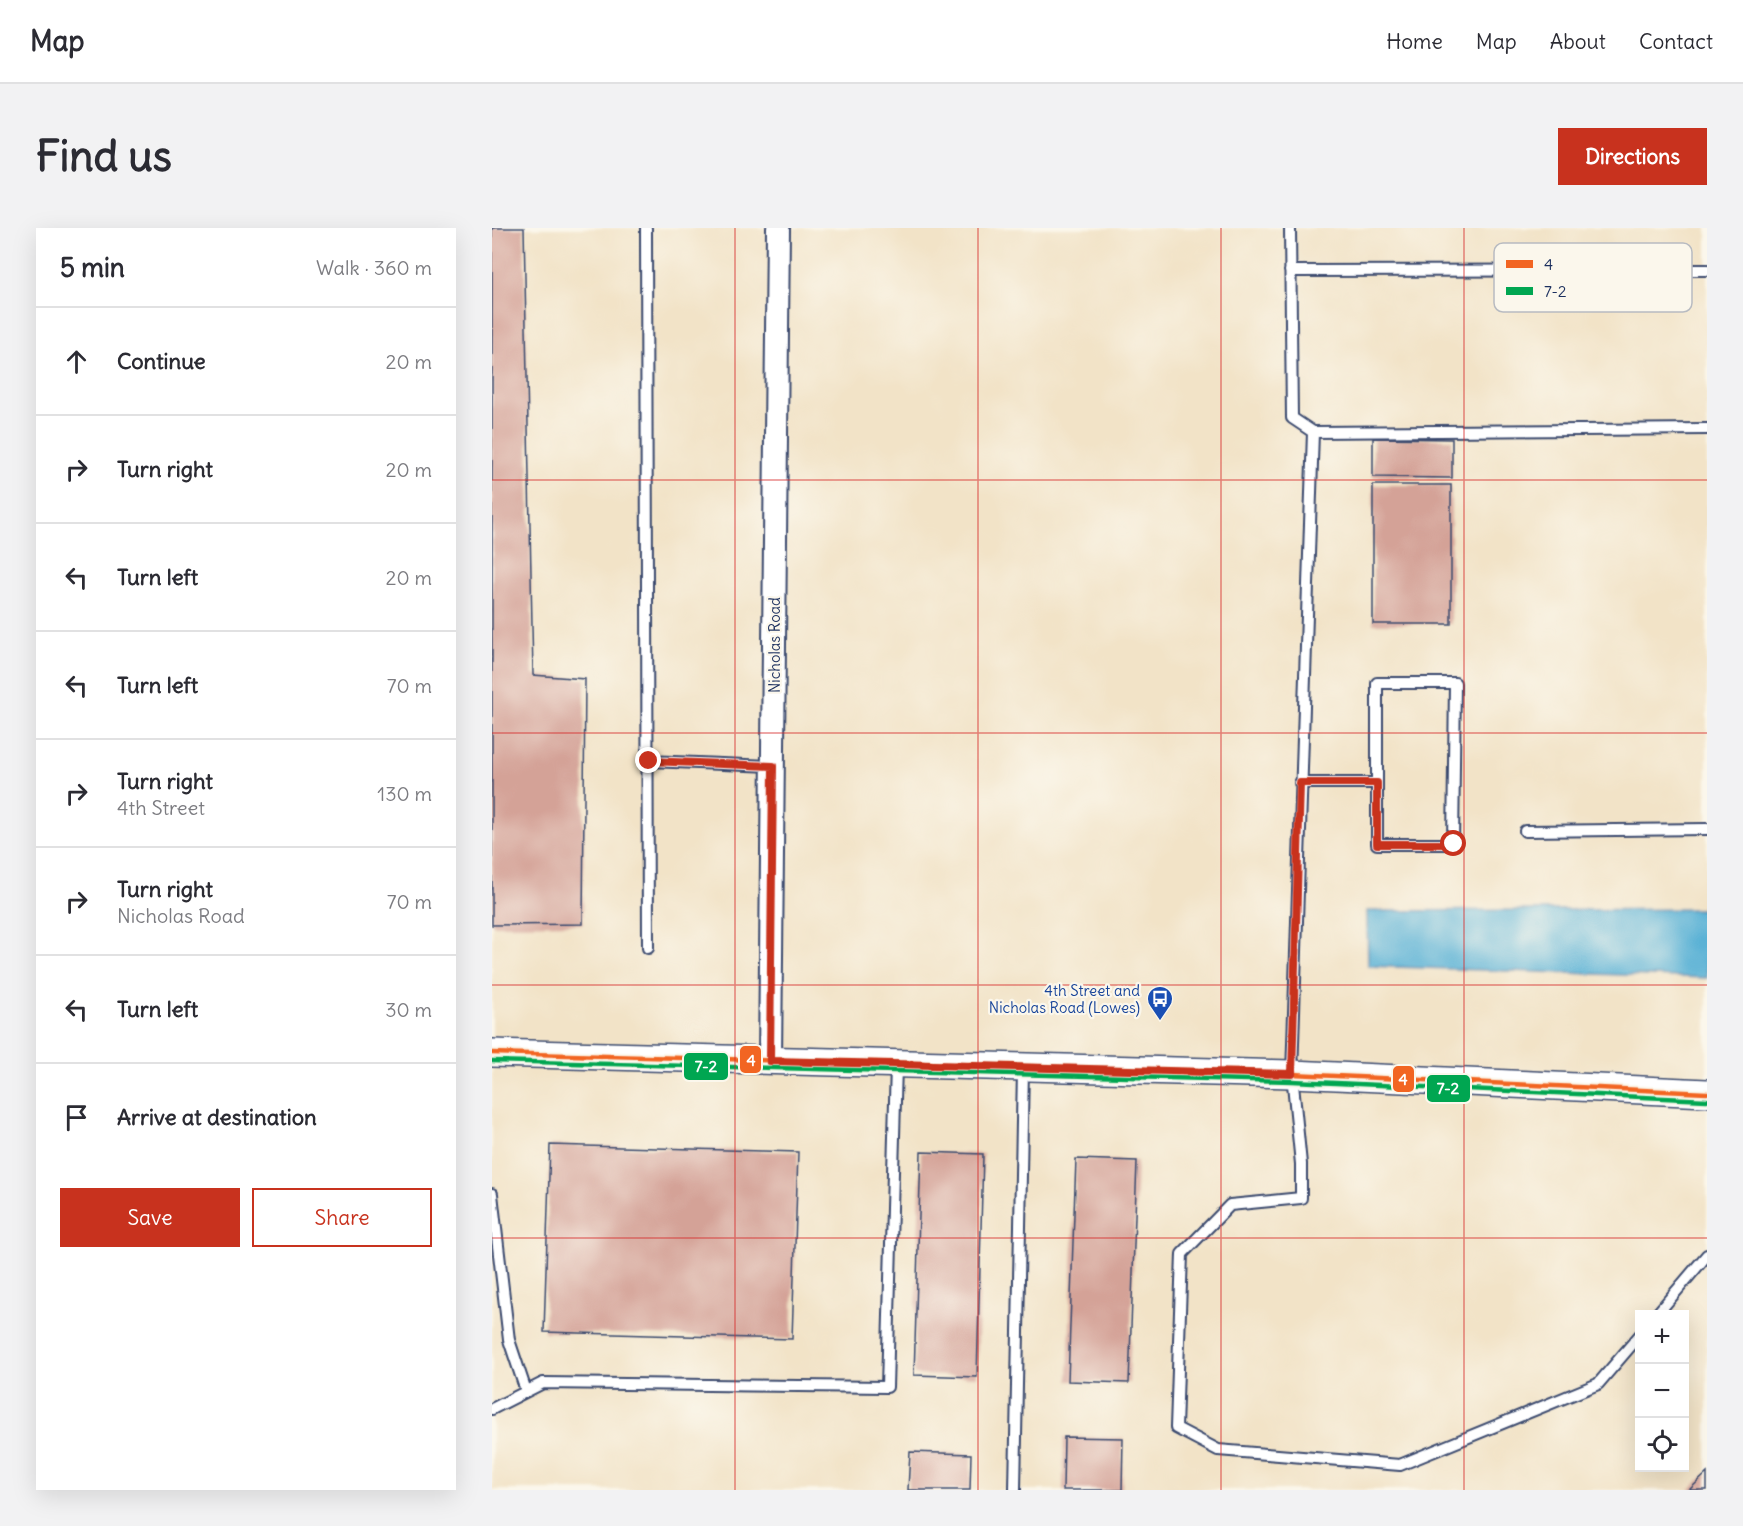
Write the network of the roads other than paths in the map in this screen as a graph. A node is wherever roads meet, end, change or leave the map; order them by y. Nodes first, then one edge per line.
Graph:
1 (646, 228) edge
2 (778, 228) edge
3 (1290, 228) edge
4 (1692, 270) edge
5 (1707, 270) edge
6 (1290, 271) junction
7 (1494, 271) edge
8 (1707, 429) edge
9 (1313, 432) junction
10 (649, 761) junction
11 (773, 766) junction
12 (1300, 783) junction
13 (1377, 783) junction
14 (1707, 829) edge
15 (1525, 831) dead end
16 (648, 948) dead end
17 (492, 1053) edge
18 (770, 1061) junction
19 (896, 1064) junction
20 (1023, 1068) junction
21 (1292, 1074) junction
22 (1707, 1093) edge
23 (492, 1194) edge
24 (1707, 1255) edge
25 (1660, 1310) edge
26 (1635, 1341) edge
27 (526, 1391) junction
28 (492, 1409) edge
29 (1015, 1490) edge

1 - 10 lane
2 - 11 street, Nicholas Road
3 - 6 lane
4 - 5 lane
6 - 7 lane
6 - 9 lane
8 - 9 lane
9 - 12 lane
10 - 11 lane
10 - 16 lane
11 - 18 street, Nicholas Road
12 - 13 lane
12 - 21 lane
13 - 13 lane
14 - 15 lane
17 - 18 street
18 - 19 street
19 - 20 street
19 - 27 lane
20 - 21 street
20 - 29 lane
21 - 22 street
21 - 26 lane
23 - 27 lane
24 - 25 lane
27 - 28 lane

